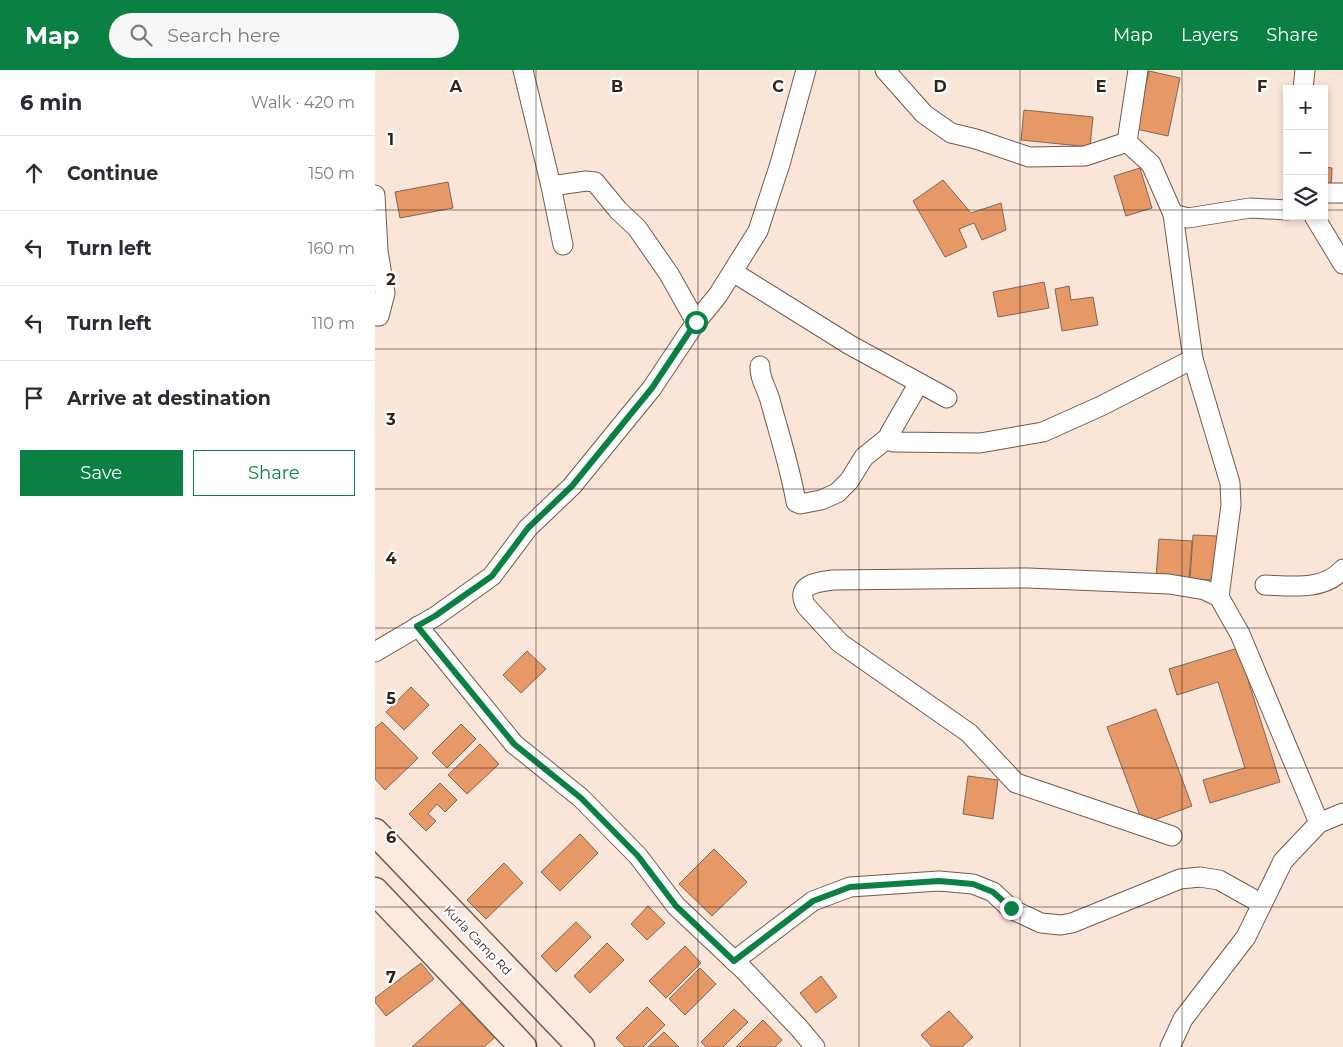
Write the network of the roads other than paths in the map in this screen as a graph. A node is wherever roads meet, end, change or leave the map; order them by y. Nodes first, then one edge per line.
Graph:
1 (523, 70) edge
2 (806, 70) edge
3 (885, 70) edge
4 (1138, 70) edge
5 (1305, 70) edge
6 (1303, 85) edge
7 (1127, 142) junction
8 (551, 186) junction
9 (1328, 193) edge
10 (1343, 193) edge
11 (375, 195) edge
12 (1283, 204) edge
13 (1173, 214) junction
14 (1316, 220) edge
15 (563, 245) dead end
16 (1343, 264) edge
17 (733, 272) junction
18 (375, 316) edge
19 (696, 322) junction
20 (1193, 359) junction
21 (760, 366) dead end
22 (919, 383) junction
23 (947, 398) dead end
24 (889, 437) junction
25 (1343, 569) edge
26 (1265, 585) dead end
27 (1219, 597) junction
28 (417, 626) junction
29 (375, 652) edge
30 (1343, 813) edge
31 (1319, 823) junction
32 (375, 832) edge
33 (1172, 836) dead end
34 (375, 891) edge
35 (1262, 904) junction
36 (734, 961) junction
37 (523, 1047) edge
38 (581, 1047) edge
39 (815, 1047) edge
40 (1170, 1047) edge

1 - 8 street
2 - 17 street
3 - 7 street
4 - 7 street
5 - 6 street
7 - 13 street
8 - 15 street
8 - 19 street
9 - 10 street
11 - 18 street
12 - 13 street
13 - 20 street
14 - 16 street
17 - 19 street
17 - 22 street
19 - 28 street
20 - 24 street
20 - 27 street
21 - 24 street
22 - 23 street
22 - 24 street
25 - 26 street
27 - 31 street
27 - 33 street
28 - 29 street
28 - 36 street
30 - 31 street
31 - 35 street
32 - 38 main road, Kurla Camp Rd
34 - 37 main road
35 - 36 street
35 - 40 street
36 - 39 street

